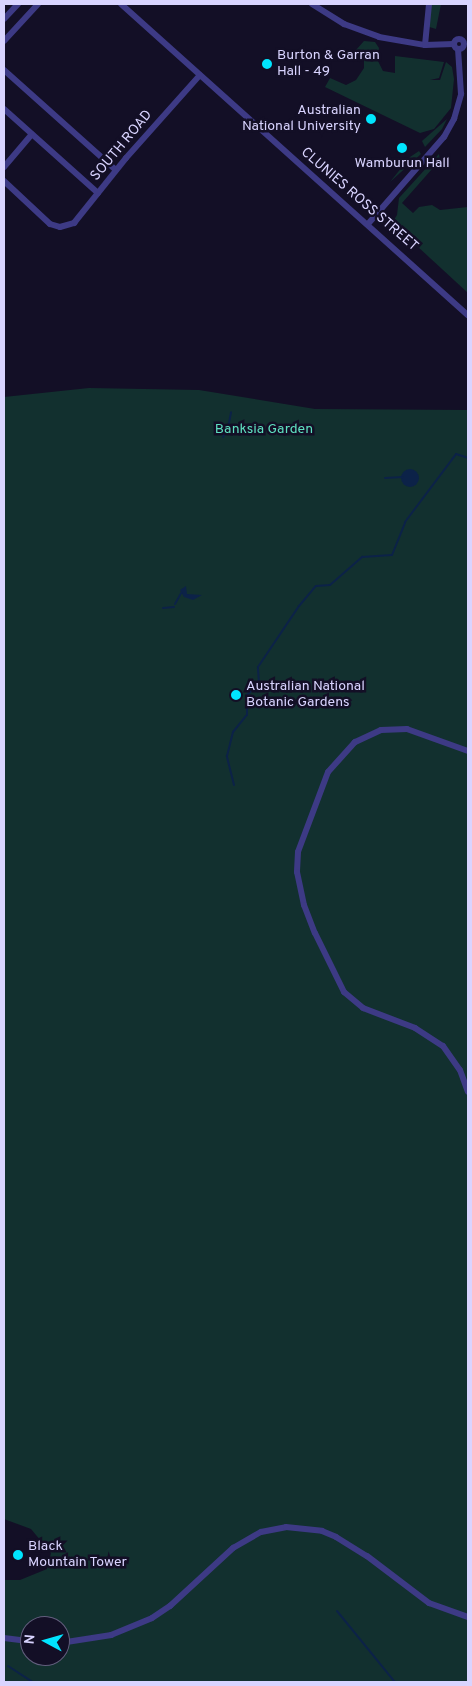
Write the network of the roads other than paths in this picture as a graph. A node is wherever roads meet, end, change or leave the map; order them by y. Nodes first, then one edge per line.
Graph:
1 (18, 4) edge
2 (38, 4) edge
3 (121, 4) edge
4 (312, 4) edge
5 (429, 4) edge
6 (4, 19) edge
7 (4, 41) edge
8 (466, 42) edge
9 (425, 45) junction
10 (456, 46) junction
11 (4, 70) edge
12 (200, 75) junction
13 (4, 109) edge
14 (32, 134) junction
15 (4, 167) edge
16 (116, 170) junction
17 (4, 182) edge
18 (98, 193) junction
19 (368, 224) junction
20 (468, 315) edge
21 (468, 751) edge
22 (468, 1092) edge
23 (468, 1616) edge
24 (4, 1638) edge
25 (20, 1640) edge
26 (70, 1641) edge

1 - 6 street
2 - 7 street
3 - 12 street, CLUNIES ROSS STREET
4 - 9 street
5 - 9 street
8 - 10 street
9 - 10 street
10 - 19 street
11 - 16 street
12 - 16 street, SOUTH ROAD
12 - 19 street, CLUNIES ROSS STREET
13 - 14 street
14 - 15 street
14 - 18 street
16 - 18 street, SOUTH ROAD
17 - 18 street, SOUTH ROAD
19 - 20 street, CLUNIES ROSS STREET
21 - 22 street
23 - 26 street
24 - 25 street

